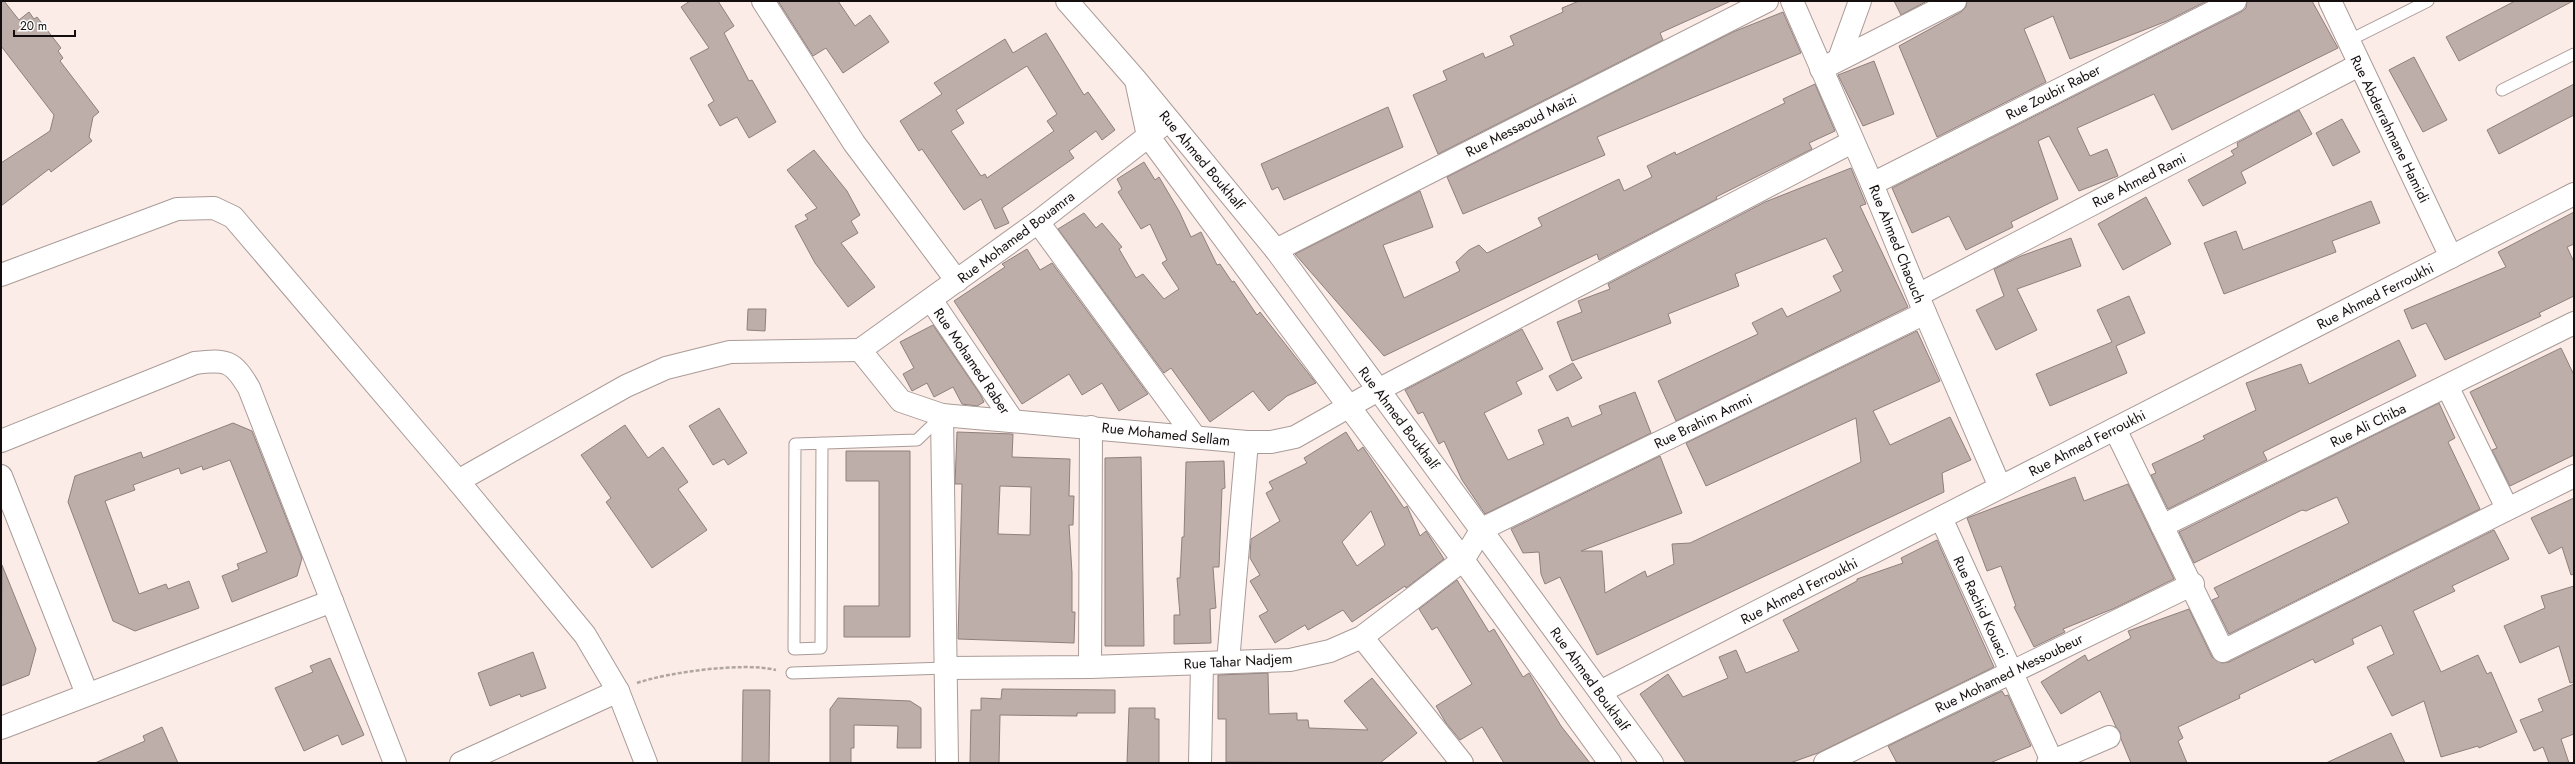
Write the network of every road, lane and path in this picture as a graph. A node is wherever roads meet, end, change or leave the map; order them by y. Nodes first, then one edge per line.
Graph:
1 (763, 1) edge
2 (1067, 1) edge
3 (1766, 1) edge
4 (1792, 1) edge
5 (1860, 1) edge
6 (1955, 1) edge
7 (2235, 1) edge
8 (2330, 1) edge
9 (2428, 1) edge
10 (2348, 41) junction
11 (2574, 54) edge
12 (1830, 64) junction
13 (2359, 65) junction
14 (1136, 80) junction
15 (2502, 90) dead end
16 (1168, 120) junction
17 (1148, 136) junction
18 (1852, 142) junction
19 (1872, 184) junction
20 (2574, 194) edge
21 (1038, 222) junction
22 (1276, 250) junction
23 (2451, 257) junction
24 (1, 275) edge
25 (957, 281) junction
26 (931, 300) junction
27 (1921, 304) junction
28 (2574, 324) edge
29 (860, 350) junction
30 (2447, 386) junction
31 (1378, 390) junction
32 (1349, 406) junction
33 (942, 415) junction
34 (1013, 421) junction
35 (1091, 427) junction
36 (2115, 429) junction
37 (1195, 437) junction
38 (1, 441) edge
39 (1247, 442) junction
40 (822, 443) dead end
41 (1, 476) edge
42 (2574, 476) edge
43 (458, 481) junction
44 (2000, 487) junction
45 (2507, 508) junction
46 (1941, 518) junction
47 (2162, 526) junction
48 (1482, 529) junction
49 (1464, 560) junction
50 (2193, 584) junction
51 (332, 601) junction
52 (1362, 637) junction
53 (1228, 662) junction
54 (1202, 664) junction
55 (1090, 667) junction
56 (946, 668) junction
57 (2011, 672) junction
58 (792, 673) joint
59 (618, 691) junction
60 (1600, 692) junction
61 (87, 694) junction
62 (1, 728) edge
63 (2109, 737) dead end
64 (2050, 762) edge
65 (395, 763) edge
66 (461, 763) edge
67 (646, 763) edge
68 (947, 763) edge
69 (1200, 763) edge
70 (1462, 763) edge
71 (1610, 763) edge
72 (1652, 763) edge
73 (1825, 763) edge

1 - 25 street
2 - 14 street, Rue Ahmed Boukhalf
3 - 22 street, Rue Messaoud Maizi
4 - 12 street, Rue Ahmed Chaouch
5 - 12 street
6 - 12 street
7 - 19 street, Rue Zoubir Raber
8 - 10 street, Rue Abderrahmane Hamidi
9 - 10 lane
10 - 13 street, Rue Abderrahmane Hamidi
11 - 15 lane
12 - 18 street, Rue Ahmed Chaouch
13 - 23 street, Rue Abderrahmane Hamidi
13 - 27 street, Rue Ahmed Rami
14 - 16 street, Rue Ahmed Boukhalf
14 - 17 street
16 - 17 street, Rue Mohamed Bouamra
16 - 22 street, Rue Ahmed Boukhalf
17 - 21 street, Rue Mohamed Bouamra
17 - 32 street
18 - 19 street, Rue Ahmed Chaouch
18 - 31 street, Rue Mohamed Sellam
19 - 27 street, Rue Ahmed Chaouch
20 - 23 street, Rue Ahmed Ferroukhi
21 - 25 street, Rue Mohamed Bouamra
21 - 37 street
22 - 31 street, Rue Ahmed Boukhalf
23 - 36 street, Rue Ahmed Ferroukhi
24 - 43 street
25 - 26 street, Rue Mohamed Bouamra
26 - 29 street, Rue Mohamed Bouamra
26 - 34 street, Rue Mohamed Raber
27 - 44 street, Rue Ahmed Chaouch
27 - 48 street, Rue Brahim Ammi
28 - 30 street, Rue Ali Chiba
29 - 33 street, Rue Mohamed Sellam
29 - 43 street
30 - 45 street
30 - 47 street, Rue Ali Chiba
31 - 32 street, Rue Mohamed Sellam
31 - 48 street, Rue Ahmed Boukhalf
32 - 39 street, Rue Mohamed Sellam
32 - 49 street
33 - 34 street, Rue Mohamed Sellam
33 - 40 lane
33 - 56 street
34 - 35 street, Rue Mohamed Sellam
35 - 37 street, Rue Mohamed Sellam
35 - 55 street
36 - 44 street, Rue Ahmed Ferroukhi
36 - 47 street
37 - 39 street, Rue Mohamed Sellam
38 - 51 street
39 - 53 street
41 - 61 street
42 - 45 street
43 - 59 street
44 - 46 street, Rue Ahmed Ferroukhi
45 - 50 street
46 - 57 street, Rue Rachid Kouaci
46 - 60 street, Rue Ahmed Ferroukhi
47 - 50 street
48 - 49 street, Rue Tahar Nadjem
48 - 60 street, Rue Ahmed Boukhalf
49 - 52 street, Rue Tahar Nadjem
49 - 71 street
50 - 57 street, Rue Mohamed Messoubeur
51 - 61 street
51 - 65 street
52 - 53 street, Rue Tahar Nadjem
52 - 70 street
53 - 54 street, Rue Tahar Nadjem
54 - 55 street, Rue Tahar Nadjem
54 - 69 street
55 - 56 street, Rue Tahar Nadjem
56 - 58 lane
56 - 68 street
57 - 64 street, Rue Rachid Kouaci
57 - 73 street, Rue Mohamed Messoubeur
58 - 59 path
59 - 66 street
59 - 67 street
60 - 72 street, Rue Ahmed Boukhalf
61 - 62 street
63 - 64 street

